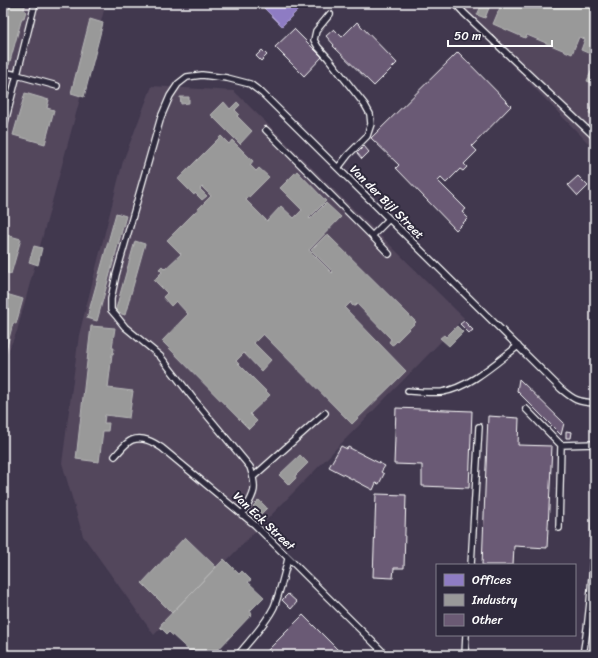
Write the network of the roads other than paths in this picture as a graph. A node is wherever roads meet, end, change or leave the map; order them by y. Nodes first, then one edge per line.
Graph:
1 (36, 3) edge
2 (455, 3) edge
3 (330, 14) dead end
4 (3, 72) edge
5 (17, 75) junction
6 (57, 86) dead end
7 (4, 126) dead end
8 (266, 130) dead end
9 (595, 137) edge
10 (338, 168) junction
11 (389, 219) junction
12 (372, 236) junction
13 (390, 254) dead end
14 (518, 346) junction
15 (408, 391) dead end
16 (595, 403) edge
17 (526, 409) dead end
18 (325, 413) dead end
19 (479, 427) dead end
20 (595, 444) edge
21 (561, 445) junction
22 (115, 456) dead end
23 (253, 477) junction
24 (242, 515) junction
25 (595, 518) edge
26 (560, 528) dead end
27 (288, 560) junction
28 (471, 564) edge
29 (466, 636) edge
30 (238, 655) edge
31 (386, 655) edge
32 (465, 655) edge
33 (583, 655) edge

1 - 5 lane
2 - 9 lane
3 - 10 lane
4 - 5 lane
5 - 6 lane
5 - 7 lane
8 - 12 lane
10 - 11 lane, Van der Bijl Street
10 - 23 lane, Van der Bijl Street
11 - 12 lane
11 - 14 lane, Van der Bijl Street
12 - 13 lane
14 - 15 lane
14 - 16 lane, Van der Bijl Street
17 - 21 lane
18 - 23 lane
19 - 28 lane
20 - 21 lane
21 - 26 lane
22 - 24 lane, Van Eck Street
23 - 24 lane
24 - 27 lane, Van Eck Street
25 - 33 lane
27 - 30 lane
27 - 31 lane, Van Eck Street
29 - 32 lane

